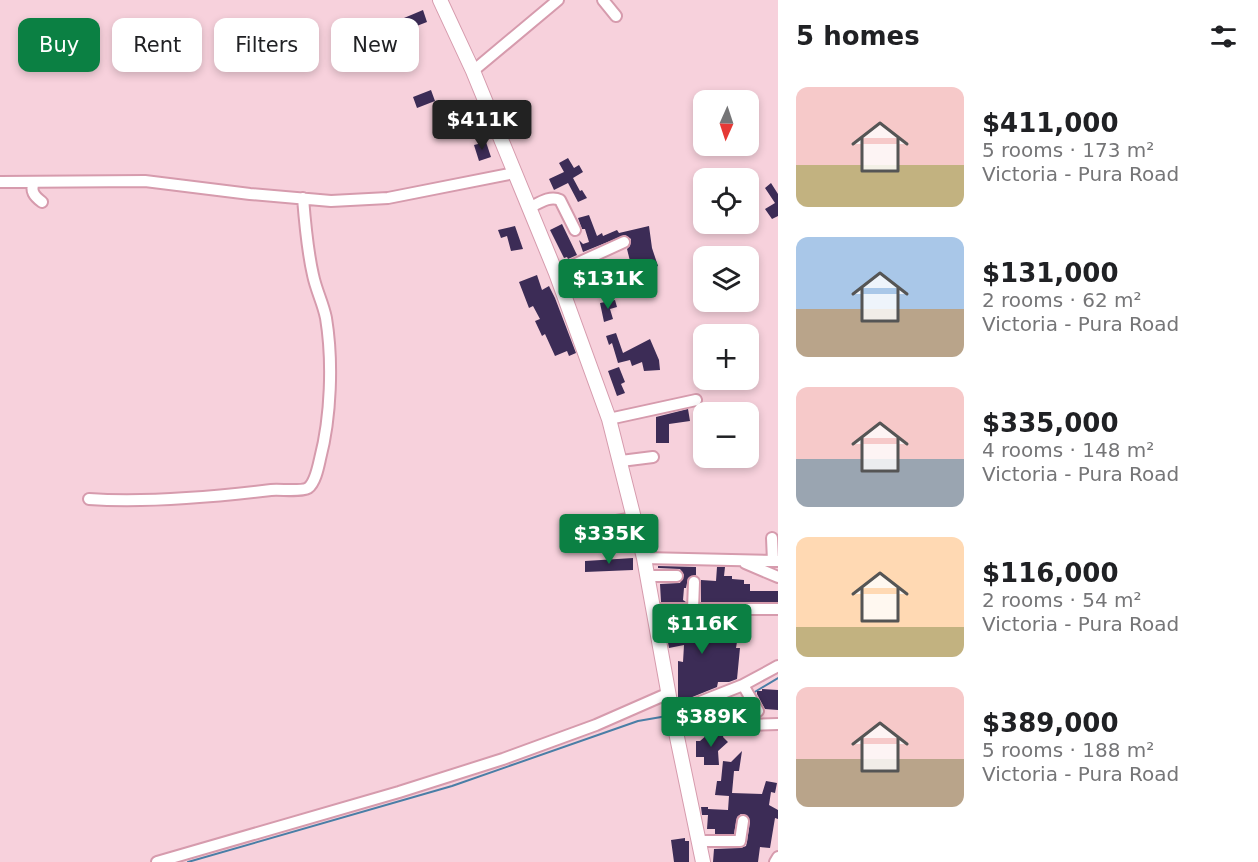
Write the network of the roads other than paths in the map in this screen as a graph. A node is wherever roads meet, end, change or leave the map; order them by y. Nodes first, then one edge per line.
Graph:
1 (440, 0) edge
2 (558, 0) edge
3 (603, 0) edge
4 (616, 16) dead end
5 (473, 71) junction
6 (514, 173) junction
7 (0, 182) edge
8 (34, 182) junction
9 (303, 198) junction
10 (42, 202) dead end
11 (529, 208) junction
12 (575, 230) dead end
13 (624, 242) dead end
14 (556, 273) junction
15 (606, 281) dead end
16 (563, 293) junction
17 (696, 399) dead end
18 (609, 419) junction
19 (653, 457) dead end
20 (621, 461) junction
21 (89, 500) dead end
22 (634, 518) junction
23 (599, 524) dead end
24 (772, 538) dead end
25 (644, 558) junction
26 (737, 560) junction
27 (775, 561) edge
28 (647, 576) junction
29 (677, 576) dead end
30 (778, 577) edge
31 (694, 582) dead end
32 (653, 609) junction
33 (693, 609) junction
34 (778, 609) edge
35 (778, 666) edge
36 (743, 685) junction
37 (669, 693) junction
38 (758, 711) dead end
39 (674, 720) junction
40 (778, 724) edge
41 (743, 822) dead end
42 (699, 841) junction
43 (778, 857) edge
44 (157, 862) edge
45 (703, 862) edge
46 (775, 862) edge

1 - 5 main road
2 - 5 street
3 - 4 street
5 - 6 main road
6 - 9 street
6 - 11 main road
7 - 8 street
8 - 9 street
8 - 10 street
9 - 21 street
11 - 12 street
11 - 14 main road
13 - 14 street
14 - 16 main road
15 - 16 street
16 - 18 main road
17 - 18 street
18 - 20 main road
19 - 20 street
20 - 22 main road
22 - 23 street
22 - 25 main road
24 - 27 street
25 - 26 street
25 - 28 main road
26 - 27 street
26 - 30 street
28 - 29 street
28 - 32 main road
31 - 33 street
32 - 33 street
32 - 37 main road
33 - 34 street
35 - 36 street
36 - 38 street
36 - 39 street
37 - 39 main road
37 - 44 street
39 - 40 street
39 - 42 main road
41 - 42 street
42 - 45 main road
43 - 46 street

